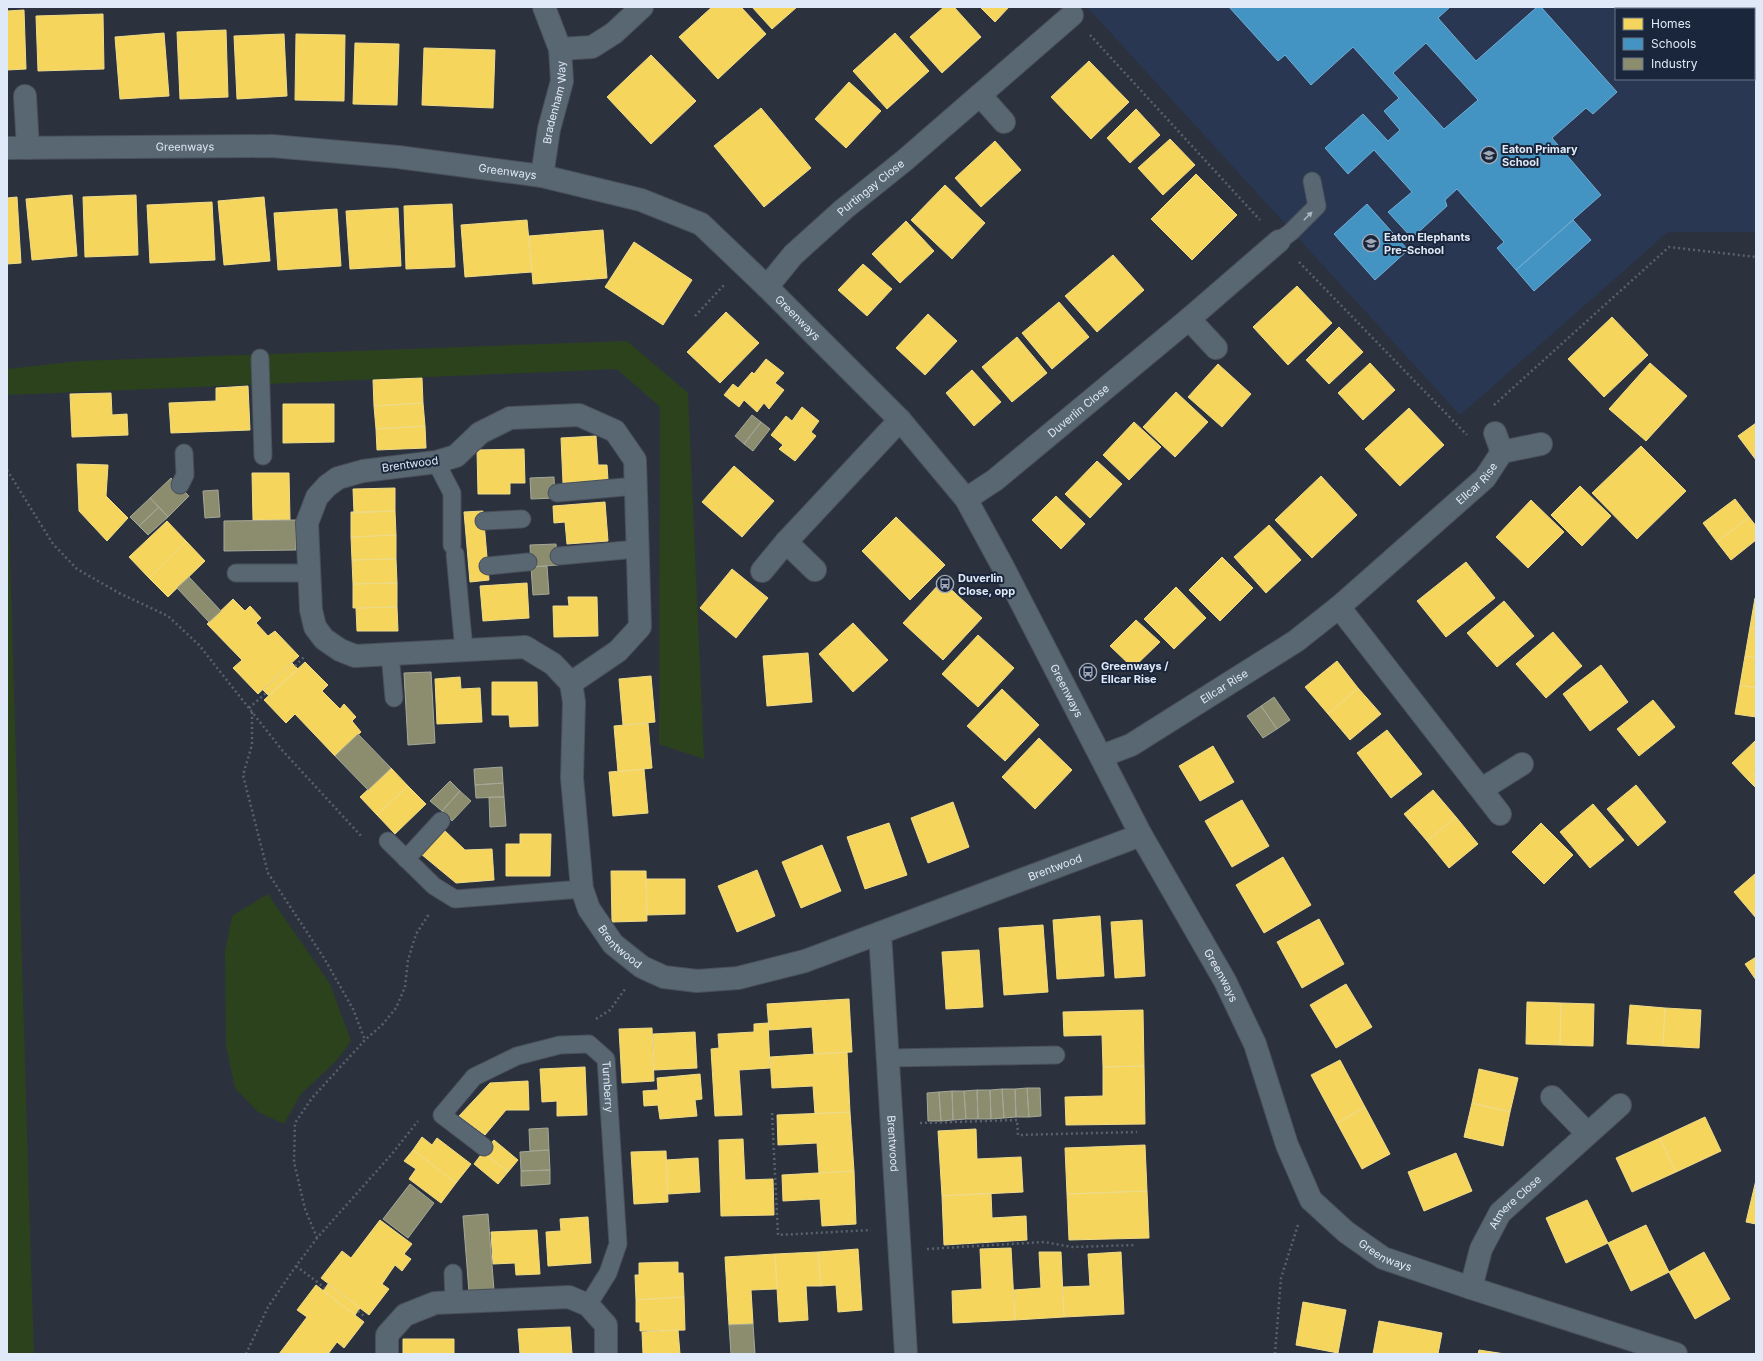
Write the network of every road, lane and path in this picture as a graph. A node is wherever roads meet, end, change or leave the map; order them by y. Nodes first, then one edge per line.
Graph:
1 (544, 7) edge
2 (642, 7) edge
3 (1075, 11) edge
4 (560, 49) junction
5 (980, 95) junction
6 (25, 96) dead end
7 (1004, 122) dead end
8 (17, 148) edge
9 (542, 176) junction
10 (1312, 181) dead end
11 (1279, 241) joint
12 (1756, 257) edge
13 (744, 264) junction
14 (767, 286) junction
15 (695, 316) dead end
16 (1189, 319) junction
17 (1216, 348) dead end
18 (260, 358) dead end
19 (900, 420) junction
20 (1498, 442) junction
21 (1541, 444) dead end
22 (184, 453) dead end
23 (263, 456) dead end
24 (436, 462) junction
25 (7, 470) edge
26 (180, 486) dead end
27 (636, 486) junction
28 (557, 493) dead end
29 (966, 499) junction
30 (522, 519) dead end
31 (484, 521) dead end
32 (786, 542) junction
33 (637, 549) junction
34 (559, 556) dead end
35 (528, 562) dead end
36 (488, 566) dead end
37 (815, 570) dead end
38 (762, 571) dead end
39 (236, 573) dead end
40 (309, 573) junction
41 (1339, 607) junction
42 (464, 650) junction
43 (390, 654) junction
44 (571, 683) junction
45 (266, 693) dead end
46 (394, 698) dead end
47 (249, 708) junction
48 (252, 712) junction
49 (1102, 756) junction
50 (1522, 764) dead end
51 (1482, 789) junction
52 (1500, 814) dead end
53 (440, 821) dead end
54 (1141, 835) junction
55 (363, 838) dead end
56 (388, 841) dead end
57 (406, 858) junction
58 (582, 889) junction
59 (432, 908) dead end
60 (880, 933) junction
61 (642, 967) junction
62 (592, 1021) dead end
63 (365, 1040) junction
64 (1056, 1055) dead end
65 (888, 1058) junction
66 (1552, 1097) dead end
67 (1620, 1106) dead end
68 (772, 1113) dead end
69 (423, 1114) dead end
70 (892, 1125) junction
71 (1137, 1132) dead end
72 (1587, 1133) junction
73 (484, 1147) dead end
74 (1311, 1200) junction
75 (898, 1228) junction
76 (317, 1238) junction
77 (1136, 1245) dead end
78 (899, 1251) junction
79 (296, 1266) junction
80 (453, 1273) dead end
81 (326, 1288) dead end
82 (1471, 1288) junction
83 (454, 1302) junction
84 (588, 1305) junction
85 (246, 1354) edge
86 (387, 1354) edge
87 (606, 1354) edge
88 (906, 1354) edge
89 (1275, 1354) edge
90 (1676, 1354) edge

1 - 4 street, Bradenham Way
2 - 4 street
3 - 5 street, Purtingay Close
4 - 9 street, Bradenham Way
5 - 7 street
5 - 14 street, Purtingay Close
6 - 8 street, Greenways
8 - 9 street, Greenways
9 - 13 street, Greenways
11 -> 10 lane
11 - 16 street, Duverlin Close
12 - 20 path
13 - 14 street, Greenways
13 - 15 path
14 - 19 street, Greenways
16 - 17 street
16 - 29 street, Duverlin Close
18 - 23 lane
19 - 29 street, Greenways
19 - 32 street
20 - 21 street, Ellcar Rise
20 - 41 street, Ellcar Rise
22 - 26 lane
24 - 27 street, Brentwood
24 - 40 street, Brentwood
24 - 42 lane
25 - 47 path
27 - 28 lane
27 - 33 street, Brentwood
29 - 49 street, Greenways
30 - 31 lane
32 - 37 street
32 - 38 street
33 - 34 lane
33 - 44 street, Brentwood
35 - 36 lane
39 - 40 lane
40 - 43 street, Brentwood
41 - 49 street, Ellcar Rise
41 - 51 street
42 - 43 street, Brentwood
42 - 44 street, Brentwood
43 - 46 lane
44 - 58 street, Brentwood
45 - 47 path
47 - 48 path
48 - 55 path
48 - 63 path
49 - 54 street, Greenways
50 - 51 street
51 - 52 street
53 - 57 lane
54 - 60 street, Brentwood
54 - 74 street, Greenways
56 - 57 lane
57 - 58 lane
58 - 61 street, Brentwood
59 - 63 path
60 - 61 street, Brentwood
60 - 65 street, Brentwood
61 - 62 path
63 - 76 path
64 - 65 lane
65 - 70 street, Brentwood
66 - 72 street
67 - 72 street, Atmere Close
68 - 75 path
69 - 76 path
70 - 71 path
70 - 75 street, Brentwood
72 - 82 street, Atmere Close
73 - 84 lane, Turnberry
74 - 82 street, Greenways
74 - 89 path
75 - 78 street, Brentwood
76 - 79 path
77 - 78 path
78 - 88 street, Brentwood
79 - 81 path
79 - 85 path
80 - 83 lane
82 - 90 street, Greenways
83 - 84 street
83 - 86 street
84 - 87 street

